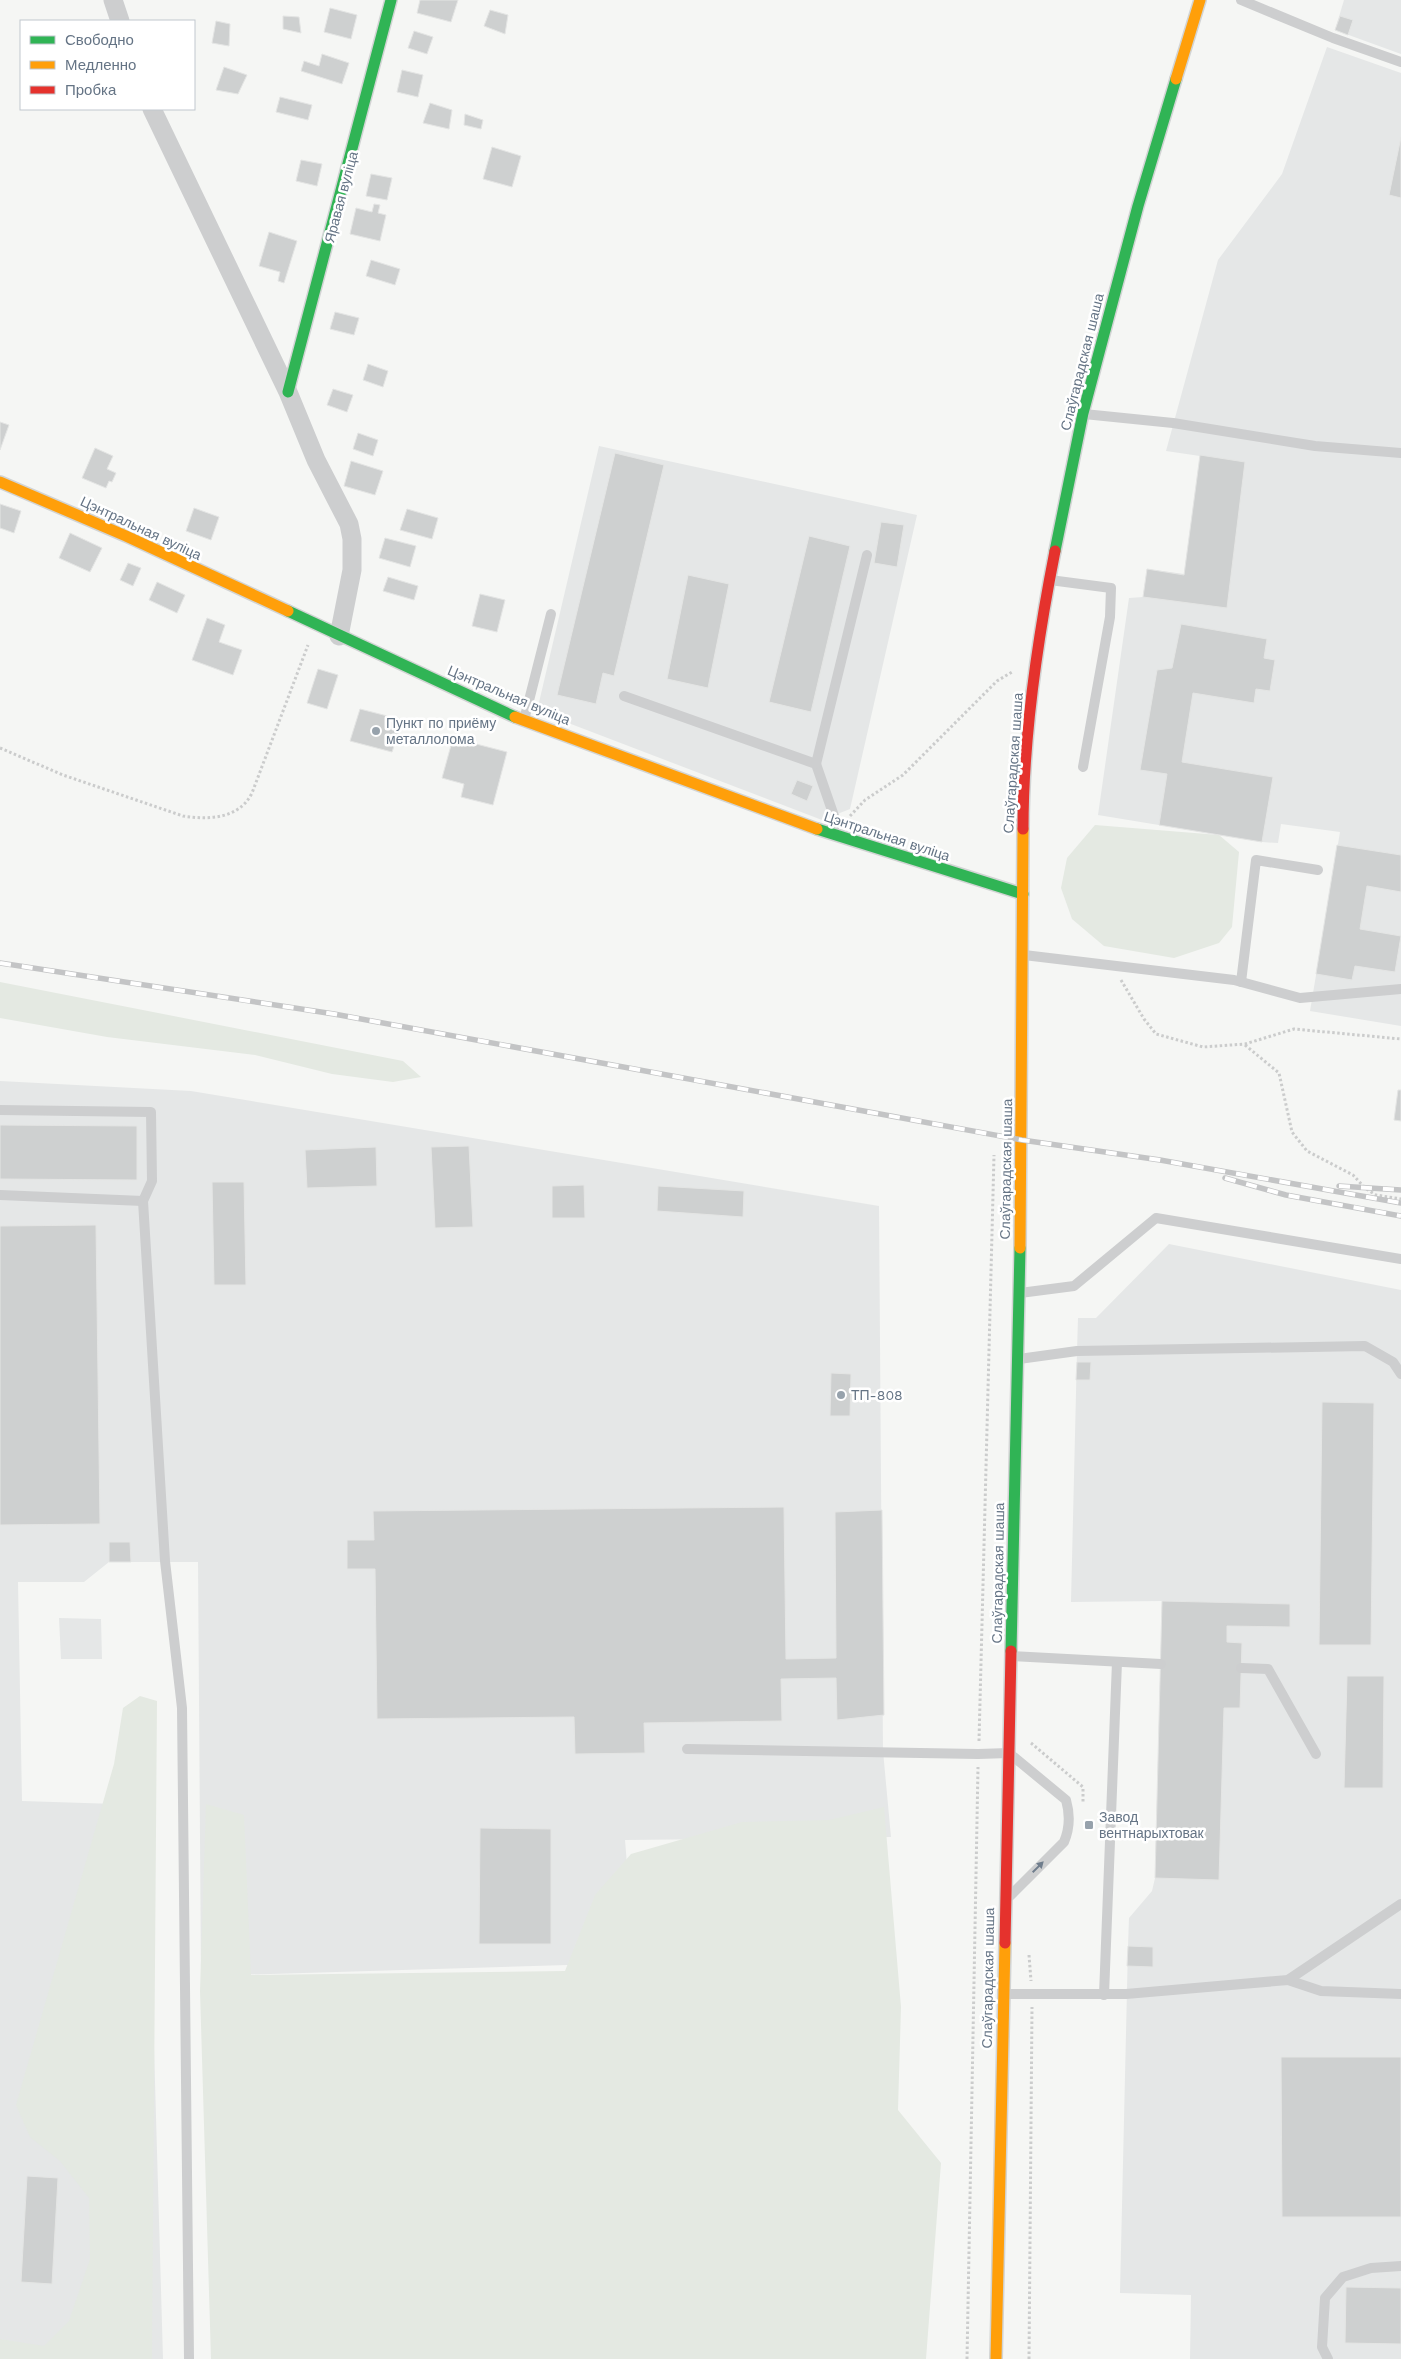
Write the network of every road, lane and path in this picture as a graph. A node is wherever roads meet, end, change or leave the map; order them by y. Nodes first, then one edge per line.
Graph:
1 (113, 0) edge
2 (391, 0) edge
3 (1200, 0) edge
4 (1241, 0) edge
5 (120, 20) edge
6 (1401, 62) edge
7 (152, 110) edge
8 (288, 392) junction
9 (1083, 414) junction
10 (1401, 453) edge
11 (0, 482) edge
12 (867, 555) dead end
13 (1048, 579) junction
14 (552, 614) dead end
15 (315, 625) junction
16 (339, 636) junction
17 (1036, 657) junction
18 (624, 696) dead end
19 (524, 721) junction
20 (0, 748) edge
21 (816, 764) junction
22 (1083, 767) dead end
23 (834, 835) junction
24 (1318, 870) dead end
25 (1023, 894) junction
26 (1022, 955) junction
27 (1113, 966) junction
28 (1241, 982) junction
29 (1401, 989) edge
30 (1401, 1039) edge
31 (1244, 1044) junction
32 (0, 1110) edge
33 (0, 1195) edge
34 (1401, 1199) edge
35 (143, 1201) junction
36 (1401, 1259) edge
37 (1019, 1293) junction
38 (1018, 1360) junction
39 (1397, 1362) edge
40 (1401, 1374) edge
41 (1011, 1656) junction
42 (1117, 1662) junction
43 (1161, 1664) dead end
44 (1241, 1668) dead end
45 (686, 1749) dead end
46 (1009, 1752) junction
47 (1316, 1754) dead end
48 (1004, 1902) junction
49 (1401, 1904) edge
50 (1288, 1980) junction
51 (1003, 1994) junction
52 (1104, 1994) junction
53 (1401, 1994) edge
54 (1401, 2266) edge
55 (189, 2359) edge
56 (996, 2359) edge
57 (1328, 2359) edge

1 - 5 street
2 - 8 main road, Яравая вуліца
3 - 9 main road, Слаўгарадская шаша
4 - 6 lane
7 - 8 street
8 - 16 street
9 - 10 lane
9 - 13 main road, Слаўгарадская шаша
11 - 15 main road, Цэнтральная вуліца
12 - 21 lane
13 - 17 main road, Слаўгарадская шаша
13 - 22 lane
14 - 19 lane
15 - 16 main road, Цэнтральная вуліца
15 - 20 path
16 - 19 main road, Цэнтральная вуліца
17 - 23 path
17 - 25 main road, Слаўгарадская шаша
18 - 21 lane
19 - 23 main road, Цэнтральная вуліца
21 - 23 lane
23 - 25 main road, Цэнтральная вуліца
24 - 28 lane
25 - 26 main road, Слаўгарадская шаша
26 - 27 lane
26 - 37 main road, Слаўгарадская шаша
27 - 28 lane
27 - 31 path
28 - 29 lane
30 - 31 path
31 - 34 path
32 - 35 lane
33 - 35 lane
35 - 55 lane
36 - 37 lane
37 - 38 main road, Слаўгарадская шаша
38 - 39 lane
38 - 41 main road, Слаўгарадская шаша
39 - 40 lane
41 - 42 lane
41 - 46 main road, Слаўгарадская шаша
42 - 43 lane
42 - 52 lane
44 - 47 lane
45 - 46 lane
46 - 48 main road, Слаўгарадская шаша
48 -> 46 lane
48 - 51 main road, Слаўгарадская шаша
49 - 50 lane
50 - 52 lane
50 - 53 lane
51 - 52 lane
51 - 56 main road, Слаўгарадская шаша
54 - 57 lane

